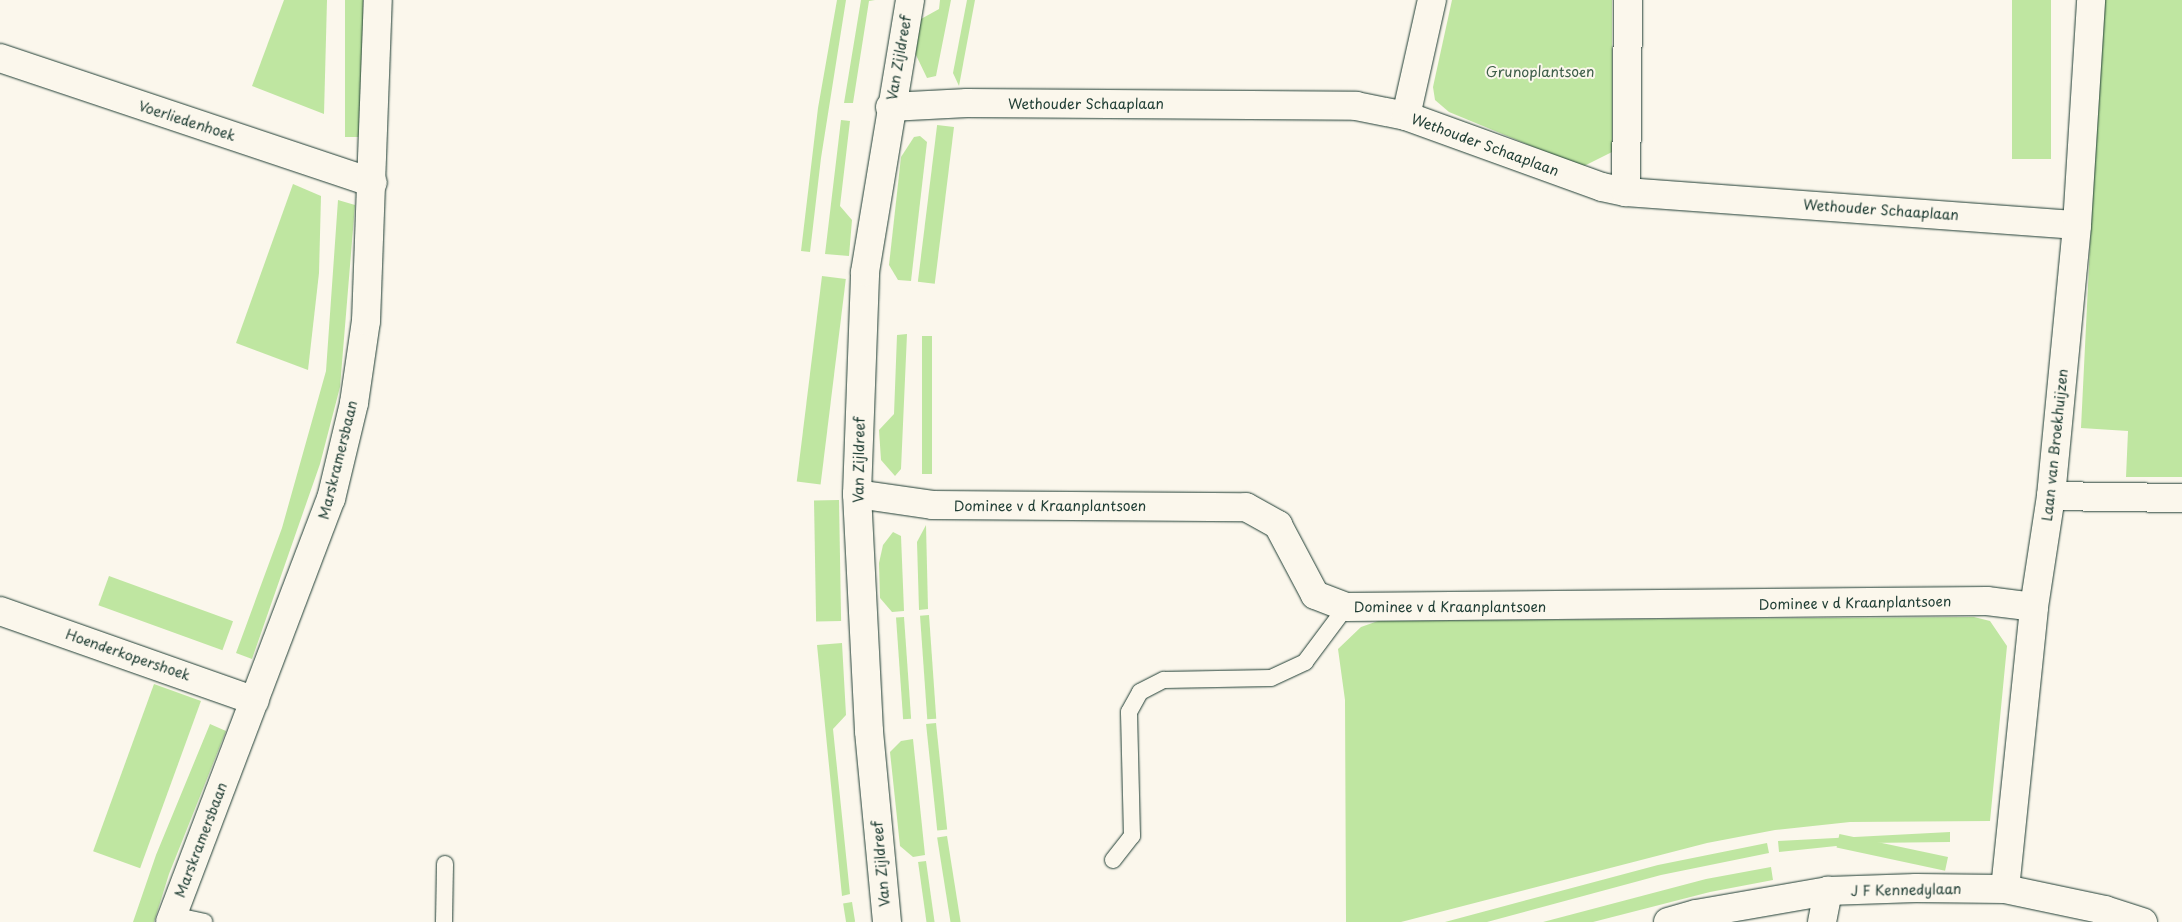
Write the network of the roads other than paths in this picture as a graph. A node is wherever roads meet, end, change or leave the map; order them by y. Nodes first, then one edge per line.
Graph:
1 (378, 0) edge
2 (910, 0) edge
3 (1432, 0) edge
4 (1628, 0) edge
5 (2091, 0) edge
6 (0, 58) edge
7 (890, 107) junction
8 (1406, 116) junction
9 (373, 183) junction
10 (1626, 192) junction
11 (2076, 225) junction
12 (857, 494) junction
13 (2051, 496) junction
14 (2182, 498) edge
15 (2034, 607) junction
16 (1346, 608) junction
17 (0, 611) edge
18 (255, 701) junction
19 (1113, 860) dead end
20 (445, 864) dead end
21 (2005, 889) junction
22 (1828, 892) junction
23 (2105, 916) edge
24 (171, 918) edge
25 (204, 922) edge
26 (444, 922) edge
27 (887, 922) edge
28 (1668, 922) edge
29 (1822, 922) edge
30 (2143, 922) edge

1 - 9 street, Marskramersbaan
2 - 7 street, Van Zijldreef
3 - 8 street
4 - 10 street
5 - 11 street, Laan van Broekhuijzen
6 - 9 street, Voerliedenhoek
7 - 8 street, Wethouder Schaaplaan
7 - 12 street, Van Zijldreef
8 - 10 street, Wethouder Schaaplaan
9 - 18 street, Marskramersbaan
10 - 11 street, Wethouder Schaaplaan
11 - 13 street, Laan van Broekhuijzen
12 - 16 street, Dominee v d Kraanplantsoen
12 - 27 street, Van Zijldreef
13 - 14 street
13 - 15 street, Laan van Broekhuijzen
15 - 16 street, Dominee v d Kraanplantsoen
15 - 21 street, Laan van Broekhuijzen
16 - 19 lane
17 - 18 street, Hoenderkopershoek
18 - 24 street, Marskramersbaan
20 - 26 lane
21 - 22 street, J F Kennedylaan
21 - 23 street, J F Kennedylaan
22 - 28 street, J F Kennedylaan
22 - 29 street
23 - 30 street, J F Kennedylaan
24 - 25 lane

